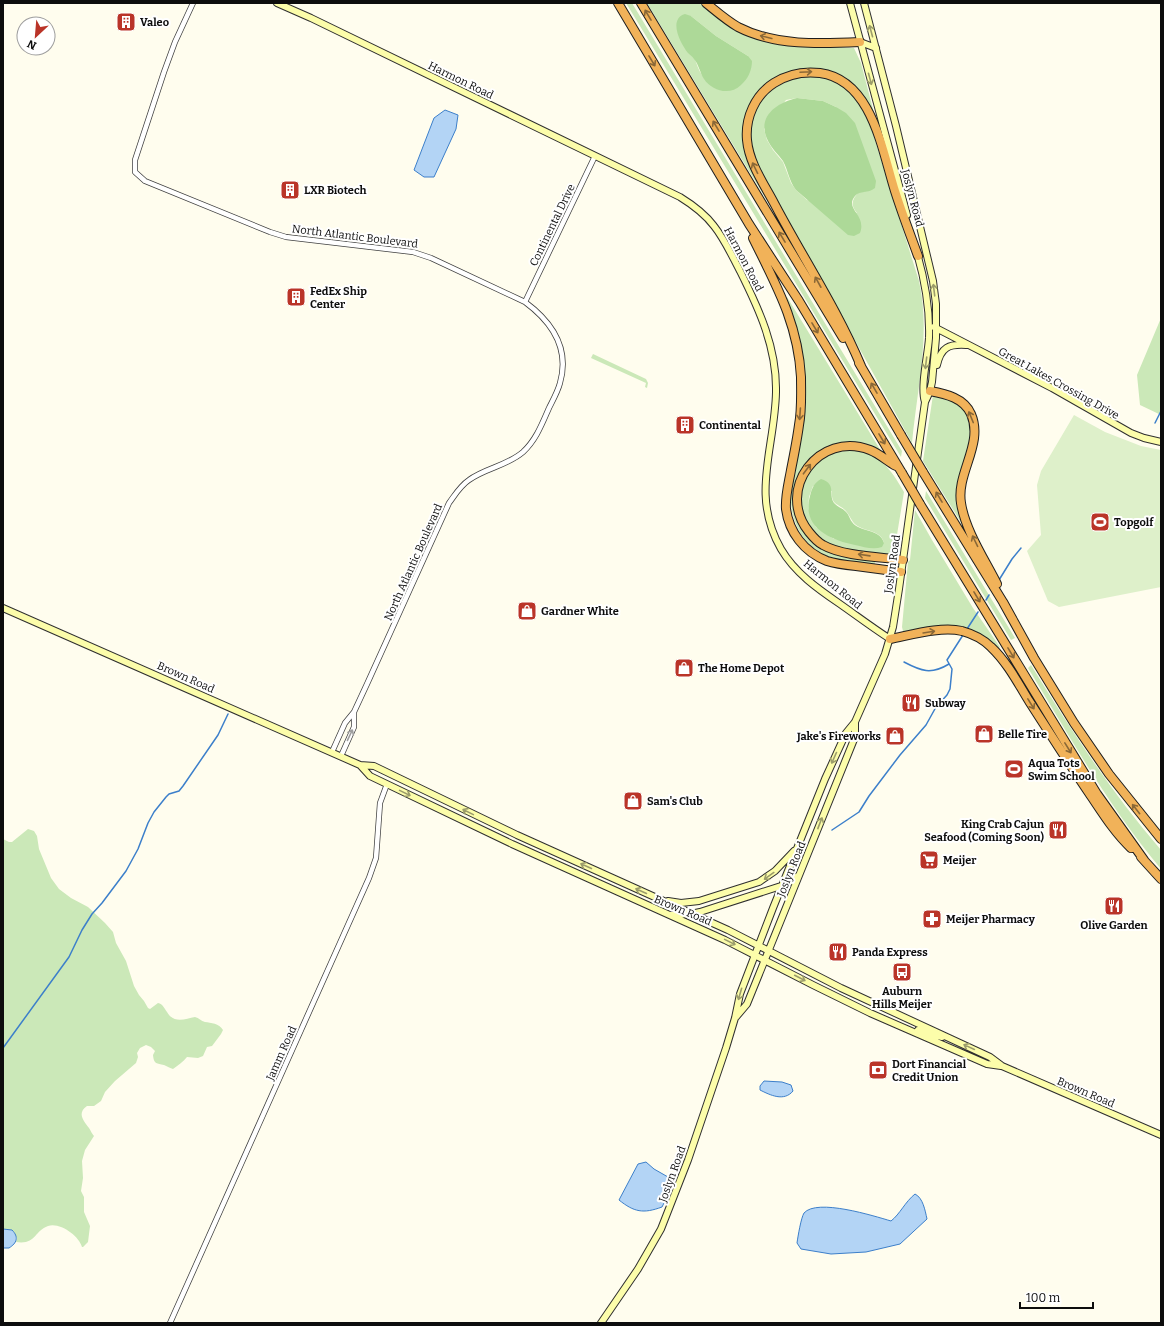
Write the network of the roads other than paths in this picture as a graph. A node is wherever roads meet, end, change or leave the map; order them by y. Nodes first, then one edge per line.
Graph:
1 (193, 3) edge
2 (277, 3) edge
3 (618, 3) edge
4 (641, 3) edge
5 (706, 3) edge
6 (850, 3) edge
7 (864, 3) edge
8 (860, 42) junction
9 (876, 48) junction
10 (595, 156) junction
11 (749, 224) junction
12 (918, 256) junction
13 (525, 302) junction
14 (928, 325) junction
15 (937, 328) junction
16 (966, 345) junction
17 (862, 366) junction
18 (932, 382) junction
19 (930, 391) junction
20 (924, 402) junction
21 (1161, 442) edge
22 (901, 471) junction
23 (903, 560) junction
24 (901, 572) junction
25 (1003, 602) junction
26 (3, 608) edge
27 (890, 639) junction
28 (354, 712) junction
29 (855, 722) junction
30 (332, 752) junction
31 (341, 756) junction
32 (360, 765) junction
33 (393, 775) junction
34 (387, 784) junction
35 (486, 832) junction
36 (1161, 840) edge
37 (796, 849) junction
38 (553, 852) junction
39 (1144, 860) junction
40 (800, 873) junction
41 (1161, 879) edge
42 (781, 886) junction
43 (661, 900) junction
44 (691, 914) junction
45 (669, 915) junction
46 (759, 945) junction
47 (769, 950) junction
48 (755, 955) junction
49 (765, 960) junction
50 (813, 985) junction
51 (894, 1012) junction
52 (735, 1018) junction
53 (890, 1022) junction
54 (952, 1038) junction
55 (1002, 1066) junction
56 (1161, 1135) edge
57 (170, 1323) edge
58 (601, 1323) edge

1 - 13 street, North Atlantic Boulevard
2 - 10 main road, Harmon Road
3 -> 11 highway
17 -> 4 highway
8 -> 5 highway
6 - 8 main road, Joslyn Road
9 -> 7 main road, Joslyn Road
8 - 9 main road
8 -> 12 main road, Joslyn Road
15 -> 9 main road, Joslyn Road
10 - 13 street, Continental Drive
10 - 27 main road, Harmon Road
11 -> 22 highway
11 -> 24 highway
12 - 14 main road, Joslyn Road
17 -> 12 highway
13 - 28 street, North Atlantic Boulevard
14 - 15 main road, Great Lakes Crossing Drive
14 -> 20 main road, Joslyn Road
15 - 16 main road, Great Lakes Crossing Drive
15 - 18 main road, Joslyn Road
16 - 18 main road
16 - 21 main road, Great Lakes Crossing Drive
25 -> 17 highway, bridge
18 - 19 main road, Joslyn Road
19 - 20 main road, Joslyn Road
25 -> 19 highway
20 - 23 main road, Joslyn Road
23 -> 22 highway
22 -> 39 highway, bridge
23 - 24 main road, Joslyn Road
24 - 27 main road, Joslyn Road
36 -> 25 highway
26 - 30 main road, Brown Road
27 - 29 main road, Joslyn Road
27 -> 39 highway
28 - 30 street, North Atlantic Boulevard
31 -> 28 street, North Atlantic Boulevard
29 -> 37 main road, Joslyn Road
40 -> 29 main road, Joslyn Road
30 - 31 main road, Brown Road
31 - 32 main road, Brown Road
32 - 33 main road, Brown Road
32 - 34 main road, Brown Road
33 - 34 main road
38 -> 33 main road, Brown Road
34 -> 35 main road, Brown Road
34 - 57 street, Jamm Road
35 - 38 main road
35 - 45 main road, Brown Road
37 - 42 main road, Joslyn Road
37 -> 43 main road
43 -> 38 main road, Brown Road
39 - 41 highway
40 - 42 main road
40 - 47 main road, Joslyn Road
42 - 44 main road
42 - 46 main road, Joslyn Road
43 - 44 main road, Brown Road
44 - 45 main road
44 - 46 main road, Brown Road
45 -> 48 main road, Brown Road
46 - 47 main road, Brown Road
46 - 48 main road, Joslyn Road
47 - 49 main road, Joslyn Road
47 - 51 main road, Brown Road
48 - 49 main road, Brown Road
48 -> 52 main road, Joslyn Road
49 -> 50 main road, Brown Road
49 - 52 main road, Joslyn Road
50 - 51 main road
50 - 53 main road, Brown Road
51 - 53 main road
51 - 54 main road, Brown Road
52 - 58 main road, Joslyn Road
53 - 54 main road
53 - 55 main road, Brown Road
55 -> 54 main road, Brown Road
55 - 56 main road, Brown Road

